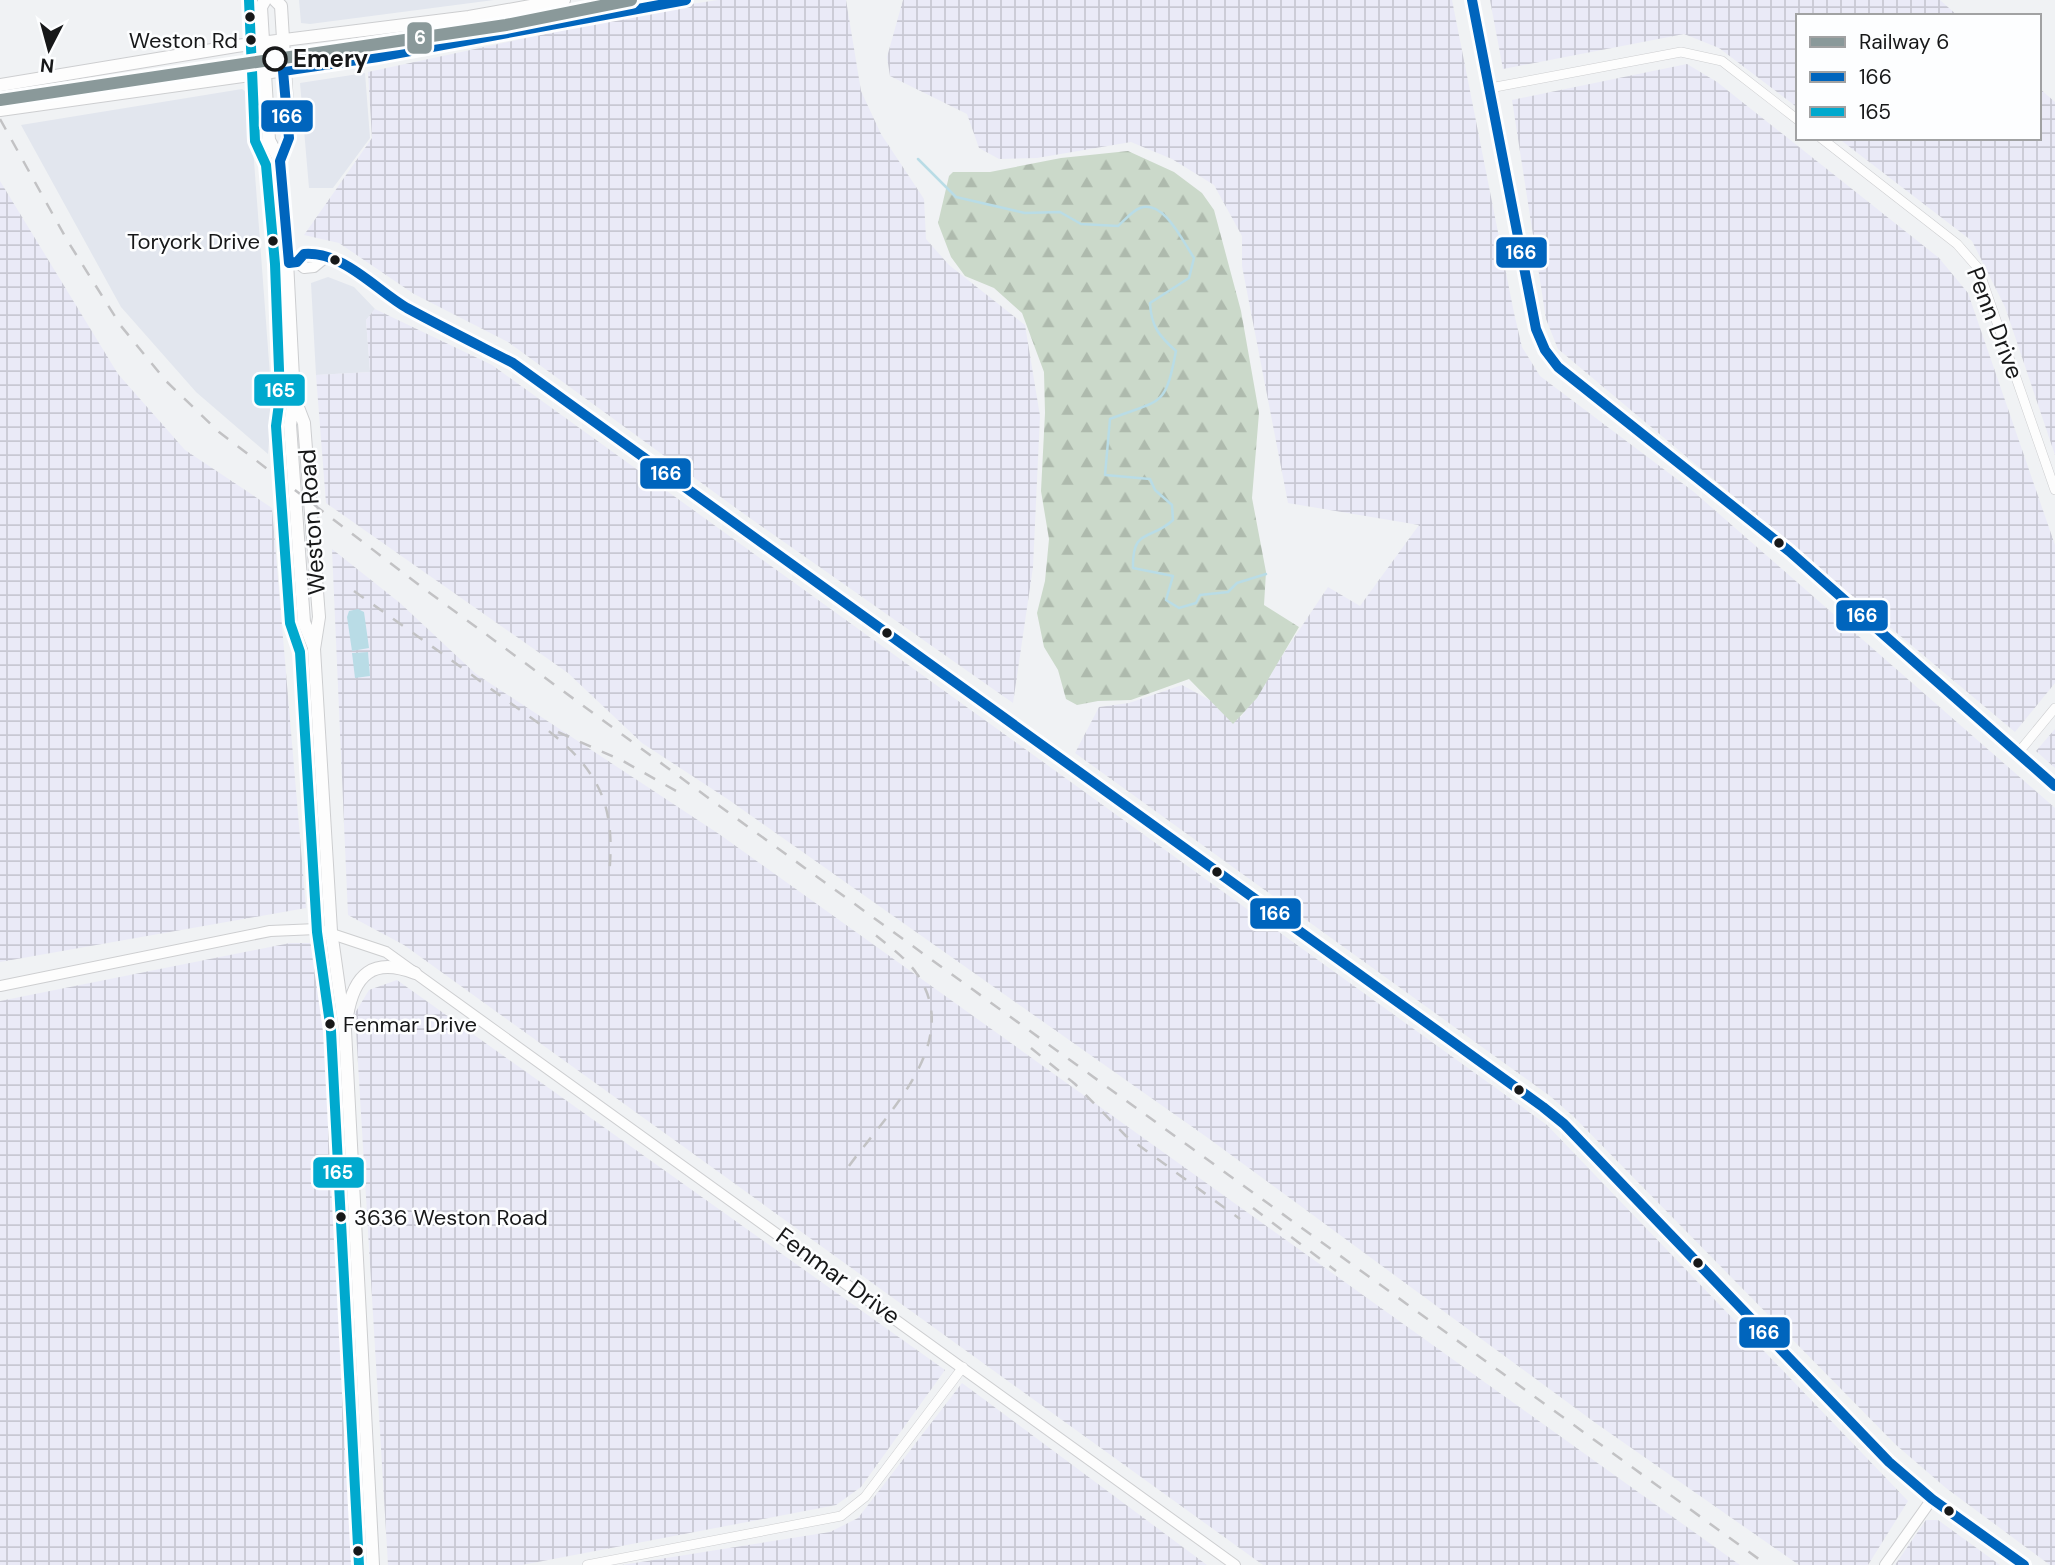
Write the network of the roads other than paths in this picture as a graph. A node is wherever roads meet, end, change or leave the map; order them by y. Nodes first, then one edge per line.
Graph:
1 (265, 0) edge
2 (275, 0) edge
3 (564, 0) edge
4 (686, 0) edge
5 (1472, 0) edge
6 (282, 43) junction
7 (262, 44) junction
8 (283, 71) junction
9 (262, 73) junction
10 (0, 86) edge
11 (1490, 88) junction
12 (0, 110) edge
13 (1796, 118) edge
14 (1824, 140) edge
15 (280, 161) junction
16 (293, 263) junction
17 (2055, 489) edge
18 (2055, 708) edge
19 (2018, 753) junction
20 (2055, 786) edge
21 (331, 931) junction
22 (415, 973) junction
23 (0, 986) edge
24 (345, 1030) junction
25 (963, 1367) junction
26 (1932, 1499) junction
27 (373, 1565) edge
28 (587, 1565) edge
29 (1235, 1565) edge
30 (1885, 1565) edge
31 (2024, 1565) edge

1 - 7 main road, Weston Road
2 - 6 main road, Weston Road
3 - 6 main road
4 - 8 main road
5 - 11 street
6 - 7 main road
6 - 8 main road, Weston Road
7 - 9 main road, Weston Road
7 - 10 main road
8 - 9 main road
8 - 15 main road, Weston Road
9 - 12 main road
9 - 15 main road, Weston Road
11 - 13 street
11 - 19 street
14 - 17 street, Penn Drive
15 - 16 main road, Weston Road
16 - 21 main road, Weston Road
16 - 26 street
18 - 19 street
19 - 20 street
21 - 22 street, Fenmar Drive
21 - 23 street, Fenmar Drive
21 - 24 main road, Weston Road
22 - 24 main road
22 - 25 street, Fenmar Drive
24 - 27 main road, Weston Road
25 - 28 street
25 - 29 street, Fenmar Drive
26 - 30 street
26 - 31 street

